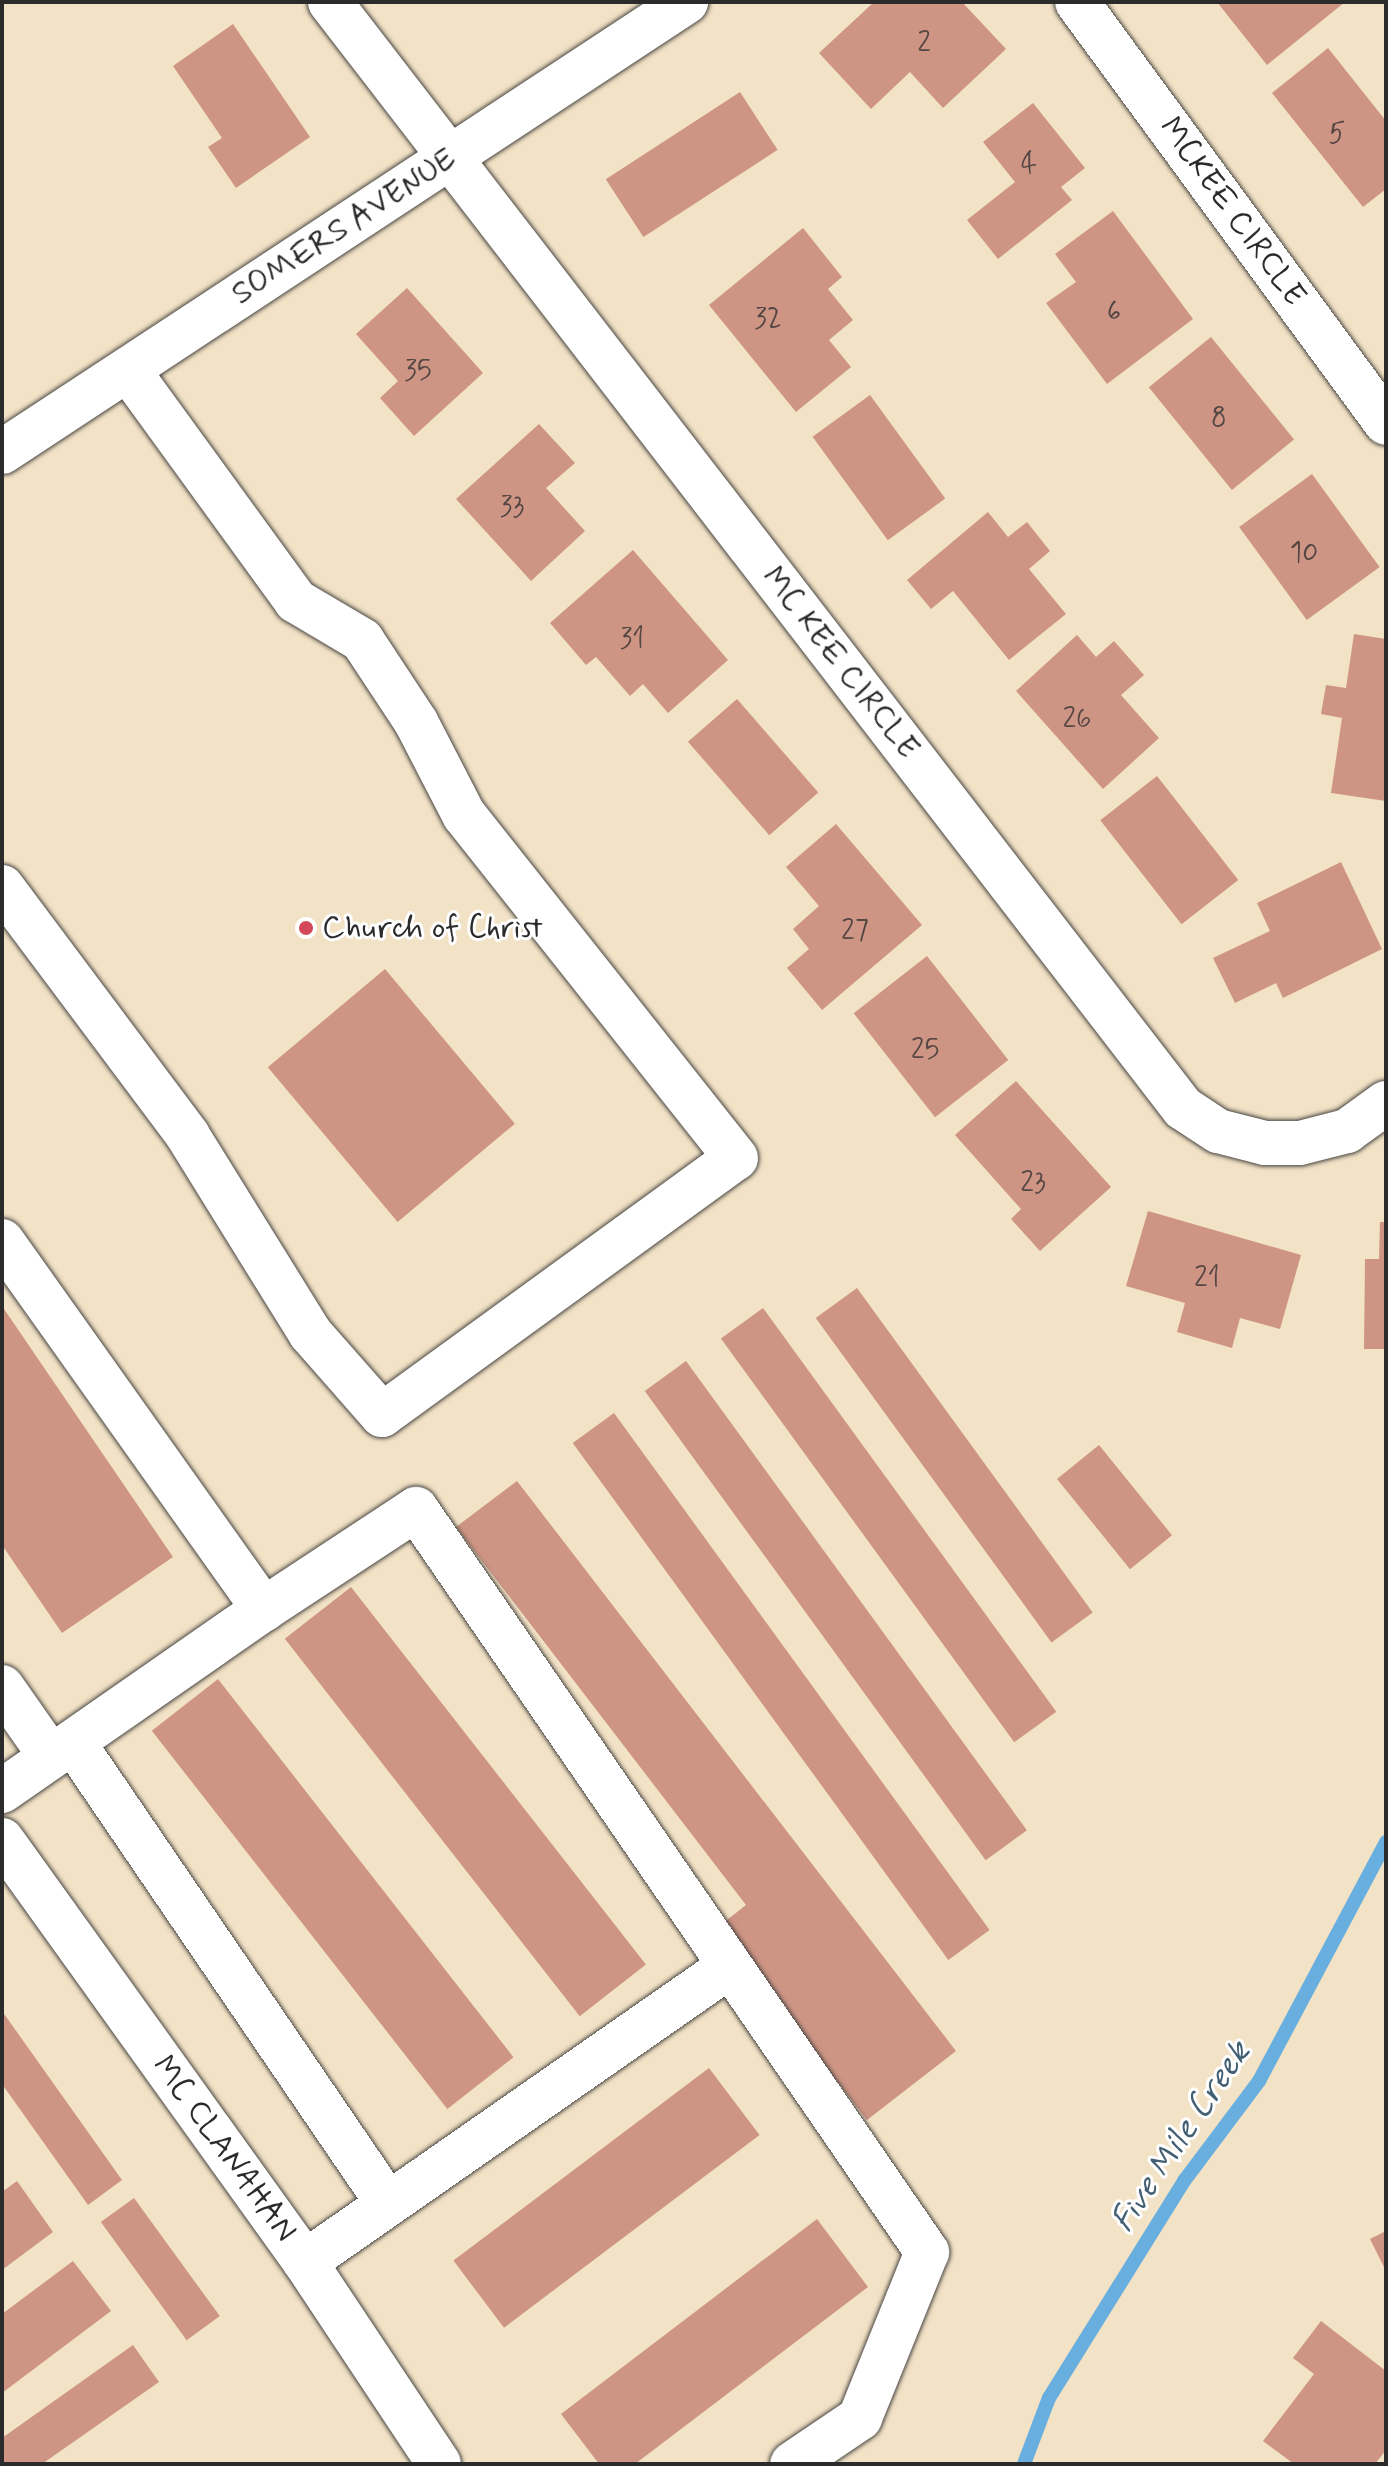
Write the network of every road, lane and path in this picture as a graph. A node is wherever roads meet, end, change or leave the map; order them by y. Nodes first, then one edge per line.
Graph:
1 (330, 2) edge
2 (686, 2) edge
3 (1077, 2) edge
4 (450, 158) junction
5 (128, 370) junction
6 (1386, 423) edge
7 (2, 452) edge
8 (2, 887) edge
9 (1386, 1103) edge
10 (2, 1241) edge
11 (264, 1609) junction
12 (2, 1687) edge
13 (62, 1750) junction
14 (2, 1791) edge
15 (2, 1840) edge
16 (730, 1966) junction
17 (388, 2204) junction
18 (305, 2262) junction
19 (439, 2464) edge
20 (792, 2464) edge

1 - 4 street, MC KEE CIRCLE
2 - 4 street, SOMERS AVENUE
3 - 6 street, MCKEE CIRCLE
4 - 5 street, SOMERS AVENUE
4 - 9 street, MC KEE CIRCLE
5 - 7 street, SOMERS AVENUE
5 - 8 street
10 - 11 street
11 - 13 street
11 - 16 street
12 - 13 street
13 - 14 street
13 - 17 street
15 - 18 street, MC CLANAHAN
16 - 17 street
16 - 20 street
17 - 18 street
18 - 19 street, MC CLANAHAN

